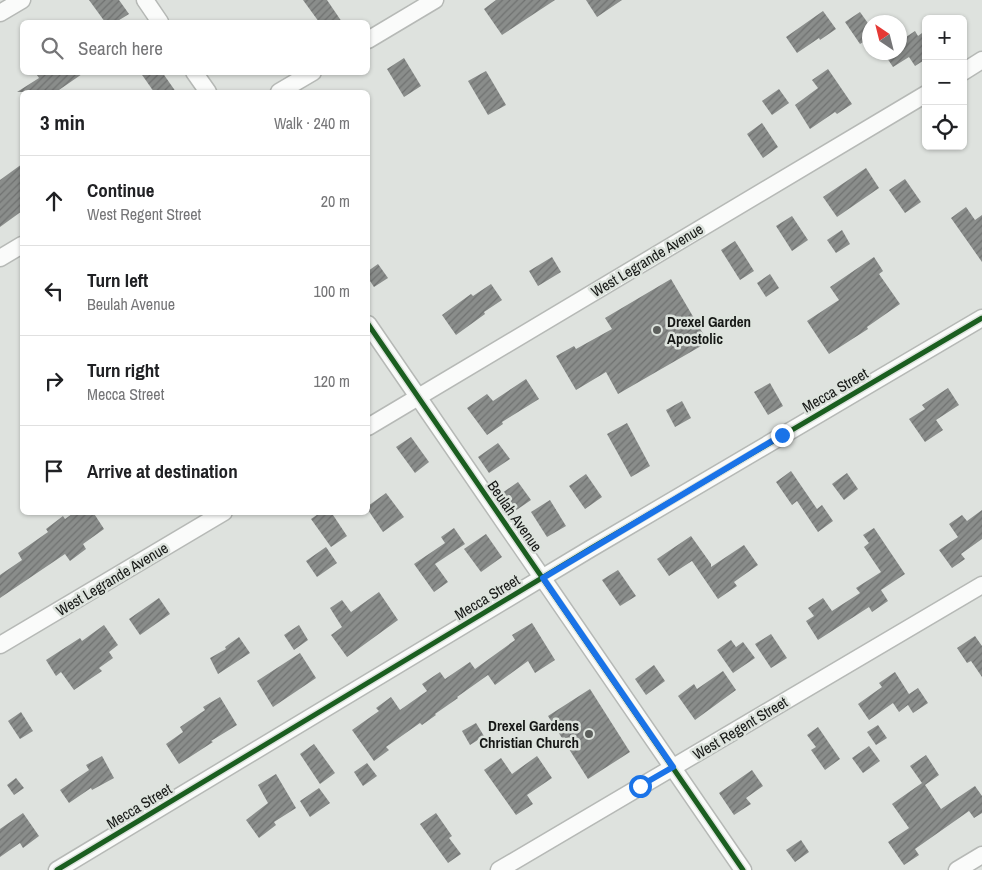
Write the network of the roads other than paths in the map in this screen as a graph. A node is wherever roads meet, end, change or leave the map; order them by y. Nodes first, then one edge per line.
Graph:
1 (22, 0) edge
2 (144, 0) edge
3 (435, 0) edge
4 (0, 13) edge
5 (159, 20) edge
6 (370, 39) edge
7 (982, 60) edge
8 (967, 69) edge
9 (196, 75) edge
10 (308, 75) edge
11 (207, 90) edge
12 (282, 90) edge
13 (922, 96) edge
14 (20, 246) edge
15 (0, 258) edge
16 (982, 318) edge
17 (370, 327) edge
18 (418, 397) junction
19 (370, 426) edge
20 (219, 515) edge
21 (543, 578) junction
22 (982, 585) edge
23 (0, 645) edge
24 (673, 767) junction
25 (982, 855) edge
26 (58, 870) edge
27 (499, 870) edge
28 (743, 870) edge
29 (957, 870) edge

1 - 4 street
2 - 5 street
3 - 6 street
7 - 8 street
9 - 11 street
10 - 12 street
13 - 18 street, West Legrande Avenue
14 - 15 street
16 - 21 street, Mecca Street
17 - 18 street, Beulah Avenue
18 - 19 street, West Legrande Avenue
18 - 21 street, Beulah Avenue
20 - 23 street, West Legrande Avenue
21 - 24 street, Beulah Avenue
21 - 26 street, Mecca Street
22 - 24 street, West Regent Street
24 - 27 street, West Regent Street
24 - 28 street, Beulah Avenue
25 - 29 street

